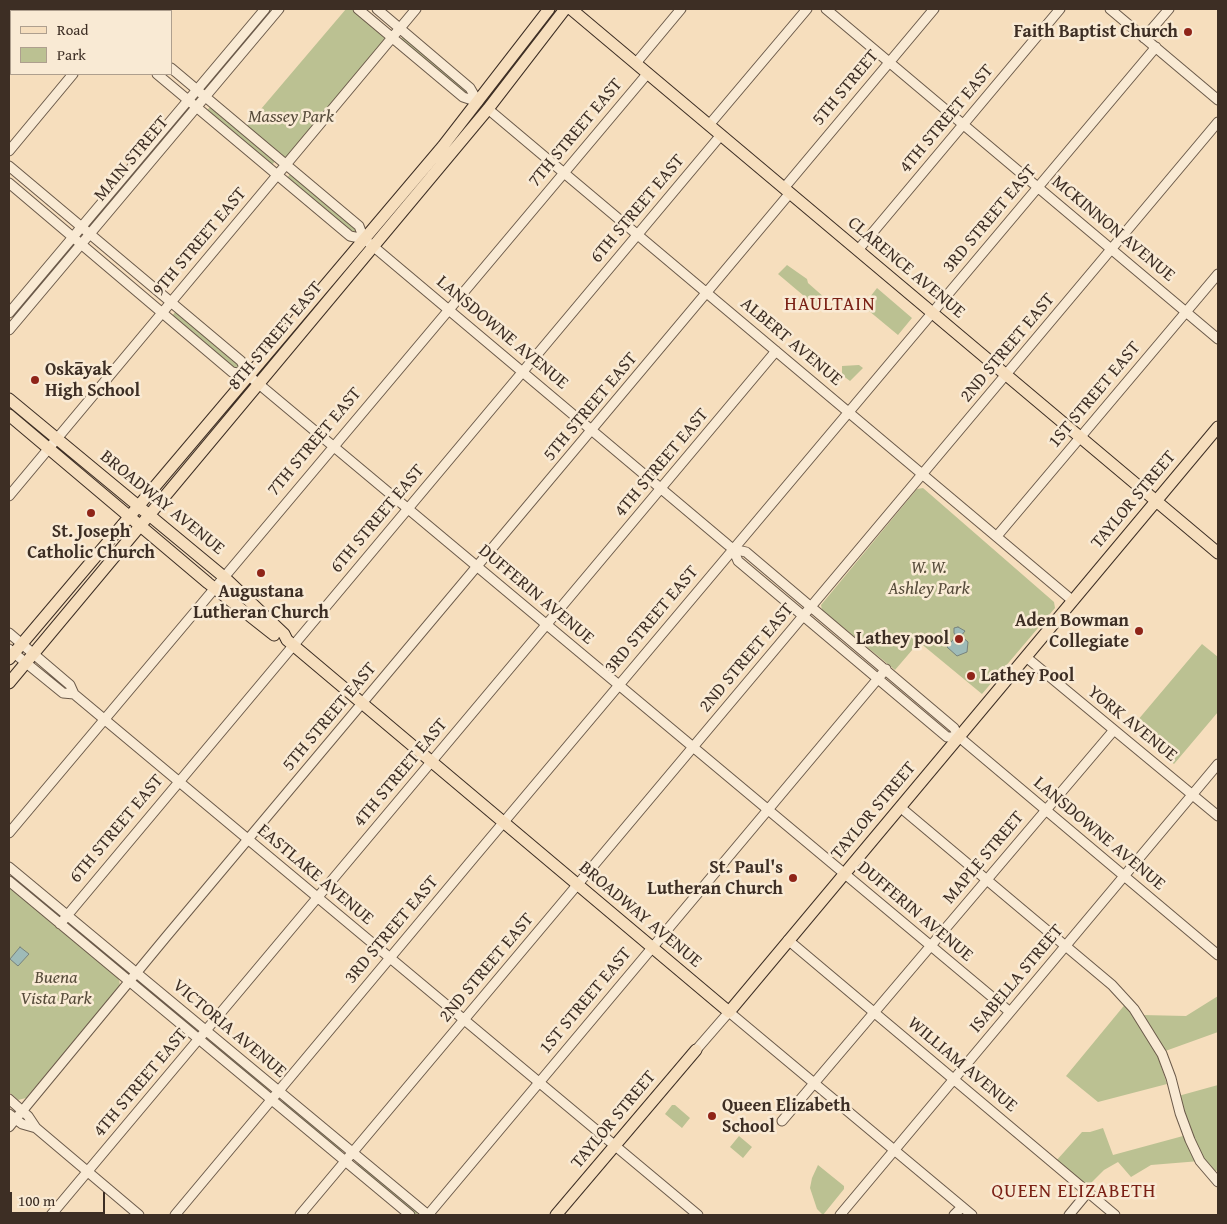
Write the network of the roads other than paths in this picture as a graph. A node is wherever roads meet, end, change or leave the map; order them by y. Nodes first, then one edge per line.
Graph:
1 (265, 9) edge
2 (279, 9) edge
3 (358, 9) edge
4 (377, 9) edge
5 (416, 9) edge
6 (549, 9) edge
7 (565, 9) edge
8 (571, 9) edge
9 (681, 9) edge
10 (807, 9) edge
11 (826, 9) edge
12 (934, 9) edge
13 (1060, 9) edge
14 (1110, 9) edge
15 (1169, 9) edge
16 (400, 28) junction
17 (392, 38) junction
18 (1144, 38) junction
19 (1156, 47) junction
20 (890, 61) junction
21 (636, 63) junction
22 (172, 69) edge
23 (648, 73) junction
24 (72, 75) edge
25 (158, 75) edge
26 (197, 89) junction
27 (206, 97) junction
28 (188, 100) junction
29 (1218, 100) edge
30 (478, 102) junction
31 (197, 108) junction
32 (488, 109) junction
33 (1218, 122) edge
34 (963, 124) junction
35 (709, 125) junction
36 (721, 135) junction
37 (9, 151) edge
38 (286, 165) junction
39 (9, 166) edge
40 (564, 173) junction
41 (278, 175) junction
42 (9, 183) edge
43 (1038, 188) junction
44 (787, 190) junction
45 (81, 227) junction
46 (90, 234) junction
47 (638, 235) junction
48 (73, 237) junction
49 (364, 239) junction
50 (81, 244) junction
51 (374, 247) junction
52 (858, 250) junction
53 (1111, 250) junction
54 (1218, 274) edge
55 (708, 293) junction
56 (171, 302) junction
57 (448, 310) junction
58 (932, 312) junction
59 (1186, 312) junction
60 (9, 313) edge
61 (162, 313) junction
62 (9, 330) edge
63 (677, 330) joint
64 (1218, 339) edge
65 (776, 351) junction
66 (522, 372) junction
67 (248, 375) junction
68 (1006, 375) junction
69 (259, 384) junction
70 (9, 399) edge
71 (848, 412) junction
72 (9, 415) edge
73 (1218, 427) edge
74 (592, 430) junction
75 (1081, 437) junction
76 (56, 439) junction
77 (333, 446) junction
78 (48, 448) junction
79 (922, 474) junction
80 (662, 488) junction
81 (9, 496) edge
82 (1157, 501) junction
83 (137, 506) junction
84 (408, 508) junction
85 (149, 515) junction
86 (129, 516) junction
87 (140, 526) junction
88 (997, 536) junction
89 (733, 549) junction
90 (1218, 553) edge
91 (478, 567) junction
92 (224, 577) junction
93 (215, 589) junction
94 (1073, 601) junction
95 (812, 607) junction
96 (804, 616) junction
97 (547, 625) junction
98 (9, 633) edge
99 (290, 643) junction
100 (13, 651) edge
101 (1026, 657) junction
102 (29, 658) junction
103 (886, 669) junction
104 (878, 678) junction
105 (9, 682) edge
106 (619, 686) junction
107 (362, 704) junction
108 (104, 720) junction
109 (1114, 730) junction
110 (959, 737) junction
111 (692, 748) junction
112 (432, 762) junction
113 (1218, 764) edge
114 (178, 782) junction
115 (1193, 795) junction
116 (900, 807) junction
117 (767, 810) junction
118 (1046, 810) junction
119 (1218, 816) edge
120 (503, 822) junction
121 (9, 834) edge
122 (248, 840) junction
123 (9, 867) edge
124 (844, 875) junction
125 (1124, 876) junction
126 (987, 880) junction
127 (9, 881) edge
128 (578, 885) junction
129 (317, 899) junction
130 (67, 914) junction
131 (60, 924) junction
132 (788, 940) junction
133 (1065, 946) junction
134 (932, 947) junction
135 (652, 948) junction
136 (1218, 955) edge
137 (389, 959) junction
138 (136, 973) junction
139 (129, 981) junction
140 (729, 1012) junction
141 (1010, 1012) junction
142 (874, 1013) junction
143 (464, 1021) junction
144 (206, 1031) junction
145 (199, 1039) junction
146 (696, 1050) joint
147 (954, 1079) junction
148 (538, 1083) junction
149 (815, 1083) junction
150 (278, 1091) junction
151 (9, 1099) edge
152 (271, 1099) junction
153 (22, 1111) junction
154 (12, 1116) edge
155 (782, 1121) dead end
156 (9, 1126) edge
157 (36, 1128) junction
158 (614, 1147) junction
159 (895, 1150) junction
160 (353, 1153) junction
161 (345, 1162) junction
162 (87, 1172) junction
163 (1218, 1182) edge
164 (1088, 1192) junction
165 (962, 1206) junction
166 (51, 1215) edge
167 (139, 1215) edge
168 (174, 1215) edge
169 (300, 1215) edge
170 (410, 1215) edge
171 (428, 1215) edge
172 (556, 1215) edge
173 (698, 1215) edge
174 (840, 1215) edge
175 (954, 1215) edge
176 (972, 1215) edge
177 (1069, 1215) edge
178 (1115, 1215) edge

1 - 26 street, MAIN STREET
2 - 27 street, MAIN STREET
3 - 17 street
4 - 16 street
5 - 16 street, 9TH STREET EAST
6 - 30 main road, 8TH STREET EAST
7 - 32 main road, 8TH STREET EAST
8 - 21 main road, CLARENCE AVENUE
9 - 21 street, 7TH STREET EAST
10 - 35 street
11 - 20 street, MCKINNON AVENUE
12 - 20 street, 5TH STREET
13 - 34 street, 4TH STREET EAST
14 - 18 street
15 - 18 street
16 - 17 street, 9TH STREET EAST
16 - 30 street
17 - 30 street
17 - 38 street, 9TH STREET EAST
18 - 19 street
19 - 29 street
19 - 43 street, 3RD STREET EAST
20 - 34 street, MCKINNON AVENUE
20 - 44 street, 5TH STREET
21 - 23 main road, CLARENCE AVENUE
22 - 26 street, LANSDOWNE AVENUE
23 - 35 main road, CLARENCE AVENUE
23 - 40 street, 7TH STREET EAST
24 - 37 street
25 - 28 street, LANSDOWNE AVENUE
26 - 27 street, LANSDOWNE AVENUE
26 - 28 street, MAIN STREET
27 - 31 street, MAIN STREET
27 - 38 street, LANSDOWNE AVENUE
28 - 31 street, LANSDOWNE AVENUE
28 - 45 street, MAIN STREET
30 - 49 main road, 8TH STREET EAST
31 - 41 street, LANSDOWNE AVENUE
31 - 46 street, MAIN STREET
32 - 40 street, ALBERT AVENUE
32 - 51 main road, 8TH STREET EAST
33 - 53 street, 2ND STREET EAST
34 - 43 street, MCKINNON AVENUE
34 - 52 street, 4TH STREET EAST
35 - 36 main road, CLARENCE AVENUE
36 - 44 main road, CLARENCE AVENUE
36 - 47 street, 6TH STREET EAST
38 - 41 street, 9TH STREET EAST
38 - 49 street, LANSDOWNE AVENUE
39 - 45 street, DUFFERIN AVENUE
40 - 47 street, ALBERT AVENUE
40 - 57 street, 7TH STREET EAST
41 - 49 street, LANSDOWNE AVENUE
41 - 56 street, 9TH STREET EAST
42 - 48 street, DUFFERIN AVENUE
43 - 53 street, MCKINNON AVENUE
43 - 58 street, 3RD STREET EAST
44 - 52 main road, CLARENCE AVENUE
44 - 55 street, 5TH STREET
45 - 46 street, DUFFERIN AVENUE
45 - 48 street, MAIN STREET
46 - 50 street, MAIN STREET
46 - 56 street, DUFFERIN AVENUE
47 - 55 street, ALBERT AVENUE
47 - 66 street, 6TH STREET EAST
48 - 50 street, DUFFERIN AVENUE
48 - 60 street, MAIN STREET
49 - 51 street, LANSDOWNE AVENUE
49 - 67 main road, 8TH STREET EAST
50 - 61 street, DUFFERIN AVENUE
50 - 62 street, MAIN STREET
51 - 57 street, LANSDOWNE AVENUE
51 - 69 main road, 8TH STREET EAST
52 - 58 main road, CLARENCE AVENUE
53 - 59 street, MCKINNON AVENUE
53 - 68 street, 2ND STREET EAST
54 - 59 street, 1ST STREET EAST
55 - 63 street, 5TH STREET
55 - 65 street, ALBERT AVENUE
56 - 61 street, 9TH STREET EAST
56 - 67 street, DUFFERIN AVENUE
57 - 66 street, LANSDOWNE AVENUE
57 - 77 street, 7TH STREET EAST
58 - 68 main road, CLARENCE AVENUE
58 - 71 street, 3RD STREET EAST
59 - 64 street, MCKINNON AVENUE
59 - 75 street, 1ST STREET EAST
61 - 67 street, DUFFERIN AVENUE
61 - 76 street, 9TH STREET EAST
63 - 74 street, 5TH STREET EAST
65 - 71 street, ALBERT AVENUE
65 - 80 street, 4TH STREET EAST
66 - 74 street, LANSDOWNE AVENUE
66 - 84 street, 6TH STREET EAST
67 - 69 street, DUFFERIN AVENUE
67 - 83 main road, 8TH STREET EAST
68 - 75 main road, CLARENCE AVENUE
68 - 79 street, 2ND STREET EAST
69 - 77 street, DUFFERIN AVENUE
69 - 85 main road, 8TH STREET EAST
70 - 76 main road, BROADWAY AVENUE
71 - 79 street, ALBERT AVENUE
71 - 89 street, 3RD STREET EAST
72 - 78 main road, BROADWAY AVENUE
73 - 82 main road, TAYLOR STREET
74 - 80 street, LANSDOWNE AVENUE
74 - 91 street, 5TH STREET EAST
75 - 82 main road, CLARENCE AVENUE
75 - 88 street, 1ST STREET EAST
76 - 78 street, 9TH STREET EAST
76 - 83 main road, BROADWAY AVENUE
77 - 84 street, DUFFERIN AVENUE
77 - 92 street, 7TH STREET EAST
78 - 81 street, 9TH STREET EAST
78 - 86 main road, BROADWAY AVENUE
79 - 88 street, ALBERT AVENUE
79 - 95 street, 2ND STREET EAST
80 - 89 street, LANSDOWNE AVENUE
80 - 97 street, 4TH STREET EAST
82 - 90 main road, CLARENCE AVENUE
82 - 94 main road, TAYLOR STREET
83 - 85 main road, BROADWAY AVENUE
83 - 86 main road, 8TH STREET EAST
84 - 91 street, DUFFERIN AVENUE
84 - 99 street, 6TH STREET EAST
85 - 87 main road, 8TH STREET EAST
85 - 92 main road, BROADWAY AVENUE
86 - 87 main road, BROADWAY AVENUE
86 - 100 main road, 8TH STREET EAST
87 - 93 main road, BROADWAY AVENUE
87 - 102 main road, 8TH STREET EAST
88 - 94 street, ALBERT AVENUE
89 - 95 street, LANSDOWNE AVENUE
89 - 96 street, LANSDOWNE AVENUE
89 - 106 street, 3RD STREET EAST
91 - 97 street, DUFFERIN AVENUE
91 - 107 street, 5TH STREET EAST
92 - 93 street, 7TH STREET EAST
92 - 99 main road, BROADWAY AVENUE
93 - 99 main road, BROADWAY AVENUE
93 - 108 street, 7TH STREET EAST
94 - 101 main road, TAYLOR STREET
95 - 96 street, 2ND STREET EAST
95 - 103 street, LANSDOWNE AVENUE
96 - 104 street, LANSDOWNE AVENUE
96 - 111 street, 2ND STREET EAST
97 - 106 street, DUFFERIN AVENUE
97 - 112 street, 4TH STREET EAST
98 - 100 street, EASTLAKE AVENUE
99 - 107 main road, BROADWAY AVENUE
99 - 114 street, 6TH STREET EAST
100 - 102 street, EASTLAKE AVENUE
101 - 109 street, YORK AVENUE
101 - 110 main road, TAYLOR STREET
102 - 105 main road, 8TH STREET EAST
102 - 108 street, EASTLAKE AVENUE
103 - 104 street, 1ST STREET EAST
103 - 110 street, LANSDOWNE AVENUE
104 - 110 street, LANSDOWNE AVENUE
104 - 117 street, 1ST STREET EAST
106 - 111 street, DUFFERIN AVENUE
106 - 120 street, 3RD STREET EAST
107 - 112 main road, BROADWAY AVENUE
107 - 122 street, 5TH STREET EAST
108 - 114 street, EASTLAKE AVENUE
108 - 121 street, 7TH STREET EAST
109 - 115 street, YORK AVENUE
109 - 118 street, MAPLE STREET
110 - 116 main road, TAYLOR STREET
110 - 118 street, LANSDOWNE AVENUE
111 - 117 street, DUFFERIN AVENUE
111 - 128 street, 2ND STREET EAST
112 - 120 main road, BROADWAY AVENUE
112 - 129 street, 4TH STREET EAST
113 - 115 street, ISABELLA STREET
114 - 122 street, EASTLAKE AVENUE
114 - 130 street, 6TH STREET EAST
115 - 119 street, YORK AVENUE
115 - 125 street, ISABELLA STREET
116 - 124 main road, TAYLOR STREET
116 - 126 street
117 - 124 street, DUFFERIN AVENUE
117 - 135 street, 1ST STREET EAST
118 - 125 street, LANSDOWNE AVENUE
118 - 126 street, MAPLE STREET
120 - 128 main road, BROADWAY AVENUE
120 - 137 street, 3RD STREET EAST
122 - 129 street, EASTLAKE AVENUE
122 - 138 street, 5TH STREET EAST
123 - 130 street, VICTORIA AVENUE
124 - 132 main road, TAYLOR STREET
124 - 134 street, DUFFERIN AVENUE
125 - 133 street, ISABELLA STREET
125 - 136 street, LANSDOWNE AVENUE
126 - 133 street
126 - 134 street, MAPLE STREET
127 - 131 street, VICTORIA AVENUE
128 - 135 main road, BROADWAY AVENUE
128 - 143 street, 2ND STREET EAST
129 - 137 street, EASTLAKE AVENUE
129 - 144 street, 4TH STREET EAST
130 - 131 street, 6TH STREET EAST
130 - 138 street, VICTORIA AVENUE
131 - 139 street, VICTORIA AVENUE
132 - 140 main road, TAYLOR STREET
132 - 142 street, WILLIAM AVENUE
133 - 141 street, ISABELLA STREET
133 - 163 street
134 - 141 street, DUFFERIN AVENUE
134 - 142 street, MAPLE STREET
135 - 140 main road, BROADWAY AVENUE
135 - 148 street, 1ST STREET EAST
137 - 143 street, EASTLAKE AVENUE
137 - 150 street, 3RD STREET EAST
138 - 139 street, 5TH STREET EAST
138 - 144 street, VICTORIA AVENUE
139 - 145 street, VICTORIA AVENUE
139 - 153 street, 5TH STREET EAST
140 - 146 street, TAYLOR STREET
140 - 149 street, BROADWAY AVENUE
141 - 147 street, ISABELLA STREET
142 - 147 street, WILLIAM AVENUE
142 - 149 street, MAPLE STREET
143 - 148 street, EASTLAKE AVENUE
143 - 160 street, 2ND STREET EAST
144 - 145 street, 4TH STREET EAST
144 - 150 street, VICTORIA AVENUE
145 - 152 street, VICTORIA AVENUE
145 - 162 street, 4TH STREET EAST
146 - 158 main road, TAYLOR STREET
147 - 159 street, ISABELLA STREET
147 - 164 street, WILLIAM AVENUE
148 - 158 street, EASTLAKE AVENUE
148 - 171 street, 1ST STREET EAST
149 - 155 street, MAPLE STREET
149 - 159 street, BROADWAY AVENUE
150 - 152 street, 3RD STREET EAST
150 - 160 street, VICTORIA AVENUE
151 - 153 street
152 - 161 street, VICTORIA AVENUE
152 - 168 street, 3RD STREET EAST
153 - 154 street, 5TH STREET EAST
153 - 157 street
154 - 156 street, 5TH STREET EAST
154 - 157 street
157 - 162 street
158 - 172 main road, TAYLOR STREET
158 - 173 street, EASTLAKE AVENUE
159 - 165 street, BROADWAY AVENUE
159 - 174 street, ISABELLA STREET
160 - 161 street, 2ND STREET EAST
160 - 171 street, VICTORIA AVENUE
161 - 169 street, 2ND STREET EAST
161 - 170 street, VICTORIA AVENUE
162 - 166 street, 4TH STREET EAST
162 - 167 street
164 - 177 street
164 - 178 street, WILLIAM AVENUE
165 - 175 street
165 - 176 street, BROADWAY AVENUE

